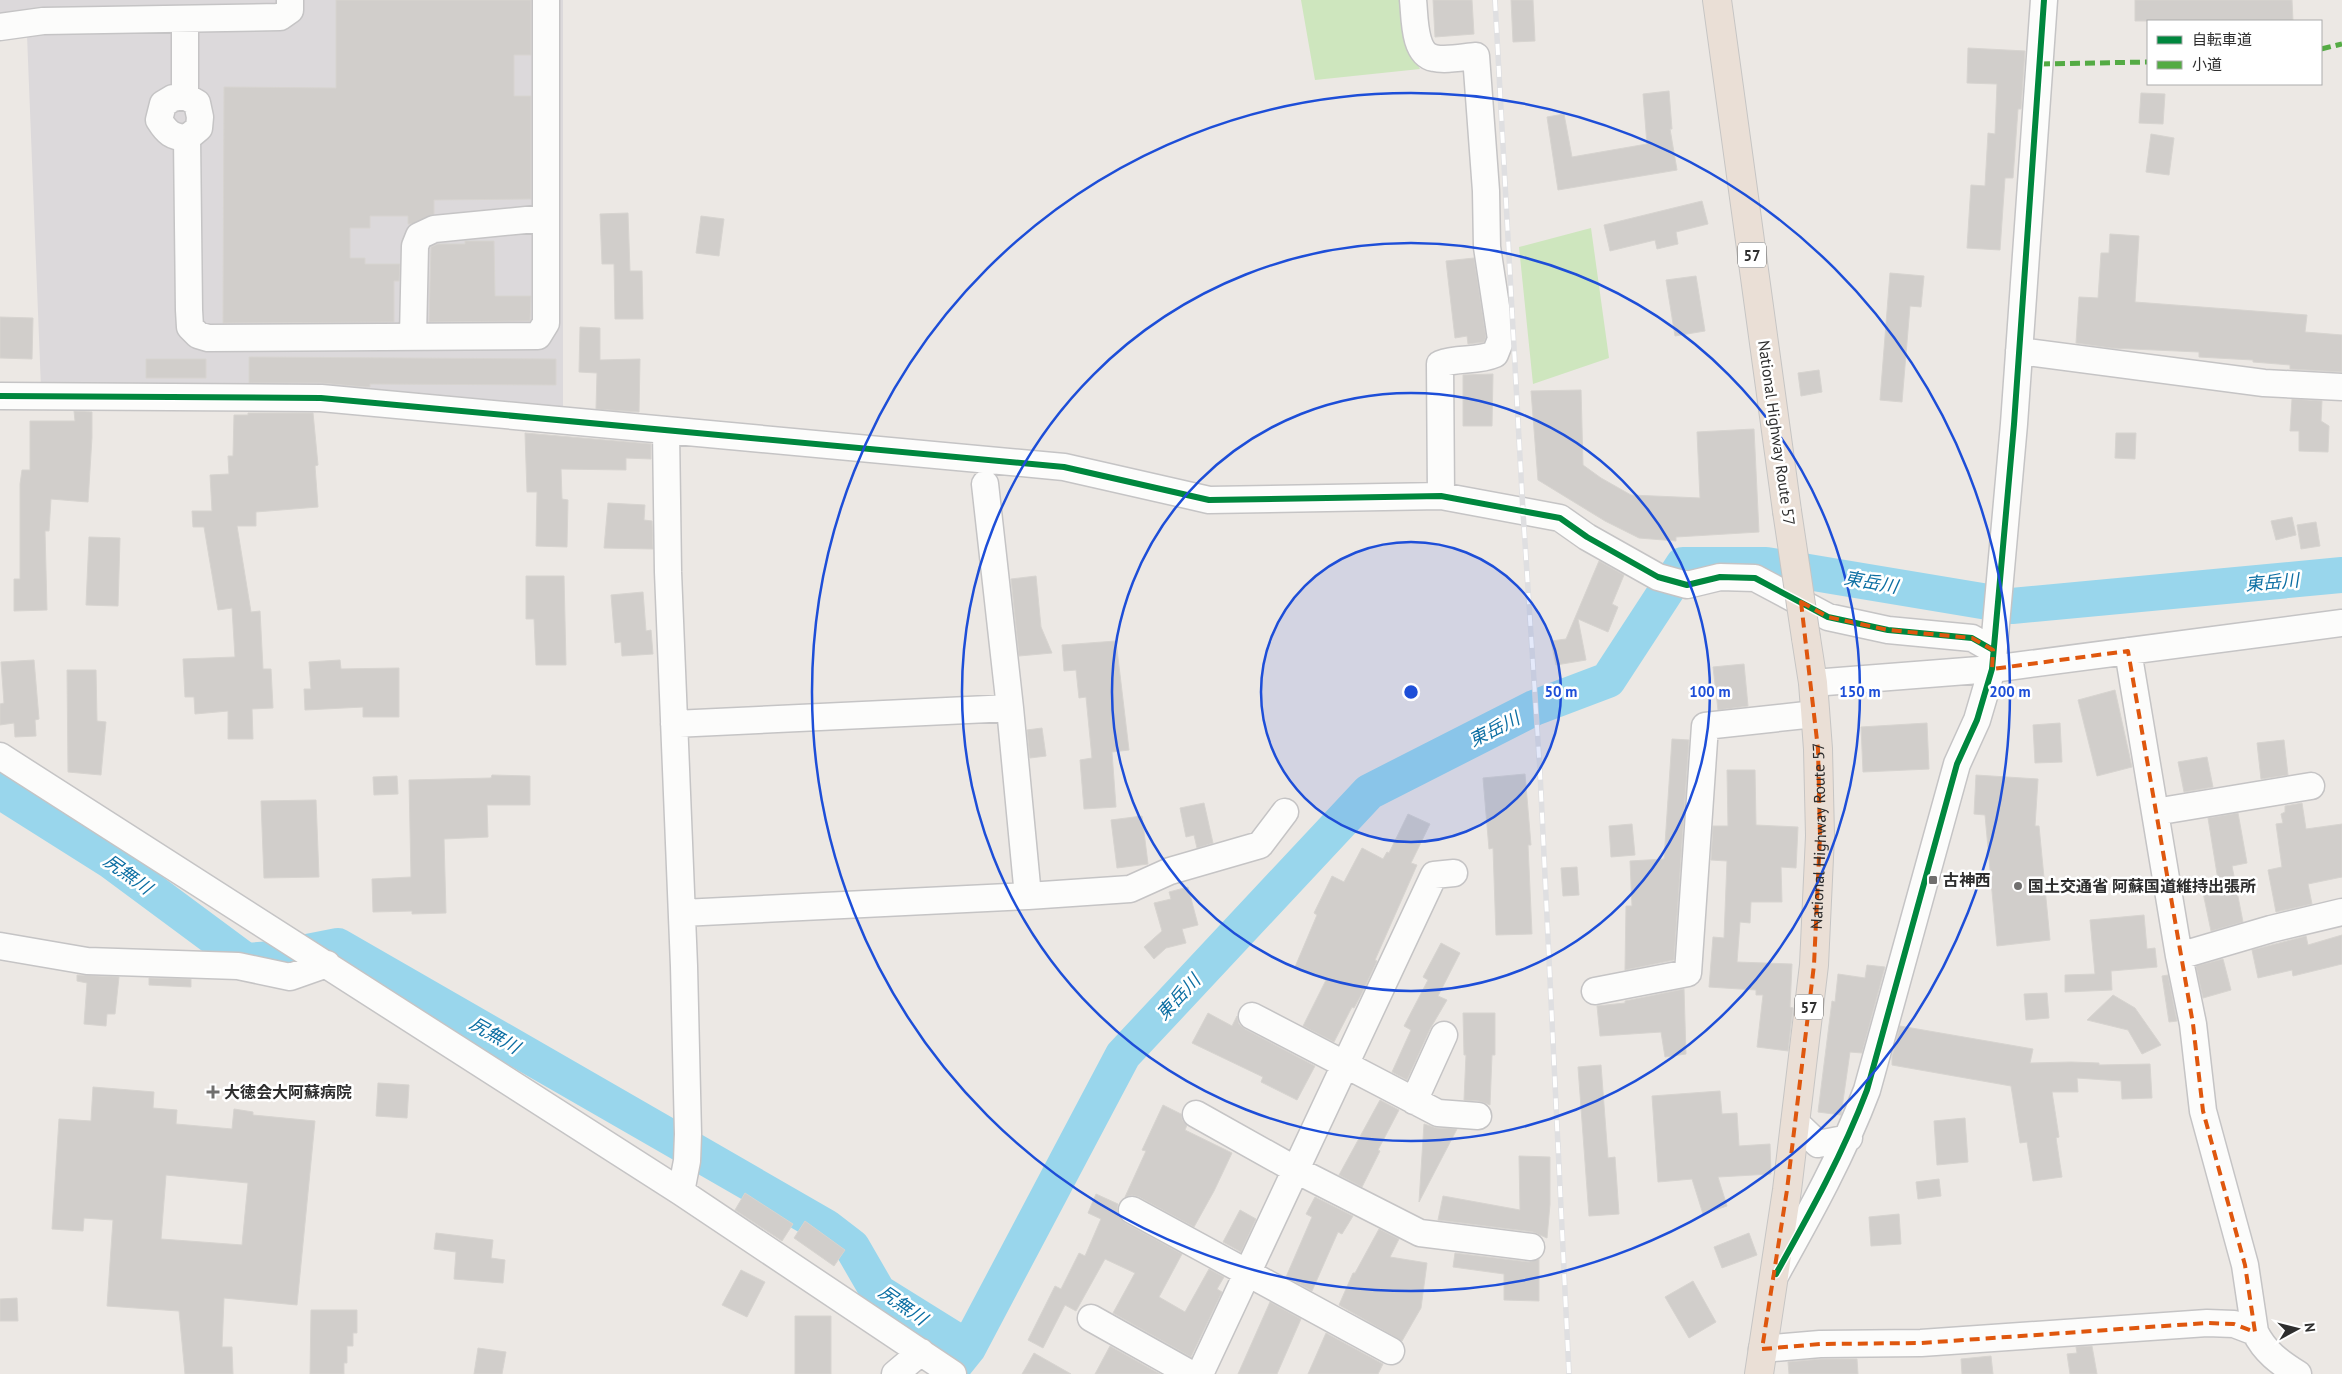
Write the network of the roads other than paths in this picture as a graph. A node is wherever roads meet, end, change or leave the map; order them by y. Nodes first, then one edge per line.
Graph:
1 (290, 0) edge
2 (546, 0) edge
3 (1413, 0) edge
4 (1717, 0) edge
5 (2044, 0) edge
6 (185, 19) junction
7 (0, 27) edge
8 (546, 218) junction
9 (413, 337) junction
10 (2019, 351) junction
11 (2342, 387) edge
12 (0, 396) edge
13 (666, 431) junction
14 (985, 484) dead end
15 (1442, 496) junction
16 (2342, 623) edge
17 (1993, 651) junction
18 (2128, 651) junction
19 (1813, 683) junction
20 (1010, 708) junction
21 (1815, 714) junction
22 (674, 724) junction
23 (0, 756) edge
24 (2311, 786) dead end
25 (1285, 812) dead end
26 (2155, 812) junction
27 (1454, 872) dead end
28 (1028, 896) junction
29 (2342, 912) edge
30 (682, 914) junction
31 (0, 946) edge
32 (2179, 956) junction
33 (322, 962) junction
34 (1595, 991) dead end
35 (1252, 1016) dead end
36 (1444, 1035) dead end
37 (1345, 1065) junction
38 (1414, 1101) junction
39 (1196, 1114) dead end
40 (1478, 1116) dead end
41 (1795, 1122) junction
42 (1849, 1138) junction
43 (1296, 1170) junction
44 (681, 1192) junction
45 (1132, 1210) dead end
46 (1531, 1247) dead end
47 (1247, 1274) junction
48 (1776, 1274) junction
49 (1091, 1318) dead end
50 (2255, 1332) junction
51 (1391, 1351) dead end
52 (926, 1355) junction
53 (1760, 1361) edge
54 (895, 1374) edge
55 (953, 1374) edge
56 (1192, 1374) edge
57 (1200, 1374) edge
58 (2298, 1374) edge

1 - 6 street
2 - 8 street
3 - 15 street
4 - 19 highway, National Highway Route 57 / 57, bridge
5 - 10 street
6 - 7 street
6 - 9 street
8 - 9 street
8 - 9 street
10 - 11 street
10 - 17 street
12 - 13 street
13 - 15 street
13 - 22 street
14 - 20 street
15 - 17 street
16 - 18 street
17 - 18 street
17 - 19 street
17 - 42 street
18 - 26 street
19 - 21 highway, National Highway Route 57 / 57
20 - 22 street
20 - 28 street
21 - 34 street
21 - 41 highway, National Highway Route 57 / 57
22 - 30 street
23 - 33 street
24 - 26 street
25 - 28 street
26 - 32 street
27 - 37 street
28 - 30 street
29 - 32 street
30 - 44 street
31 - 33 street
32 - 50 street
33 - 44 street
35 - 37 street
36 - 38 street
37 - 38 street
37 - 43 street
38 - 40 street
39 - 43 street
41 - 42 street
41 - 48 highway, National Highway Route 57 / 57
42 - 48 street
43 - 46 street
43 - 47 street
44 - 52 street
45 - 47 street
47 - 51 street
47 - 57 street
48 - 53 highway, National Highway Route 57 / 57
49 - 56 street
50 - 53 street
50 - 58 street
52 - 54 street
52 - 55 street

